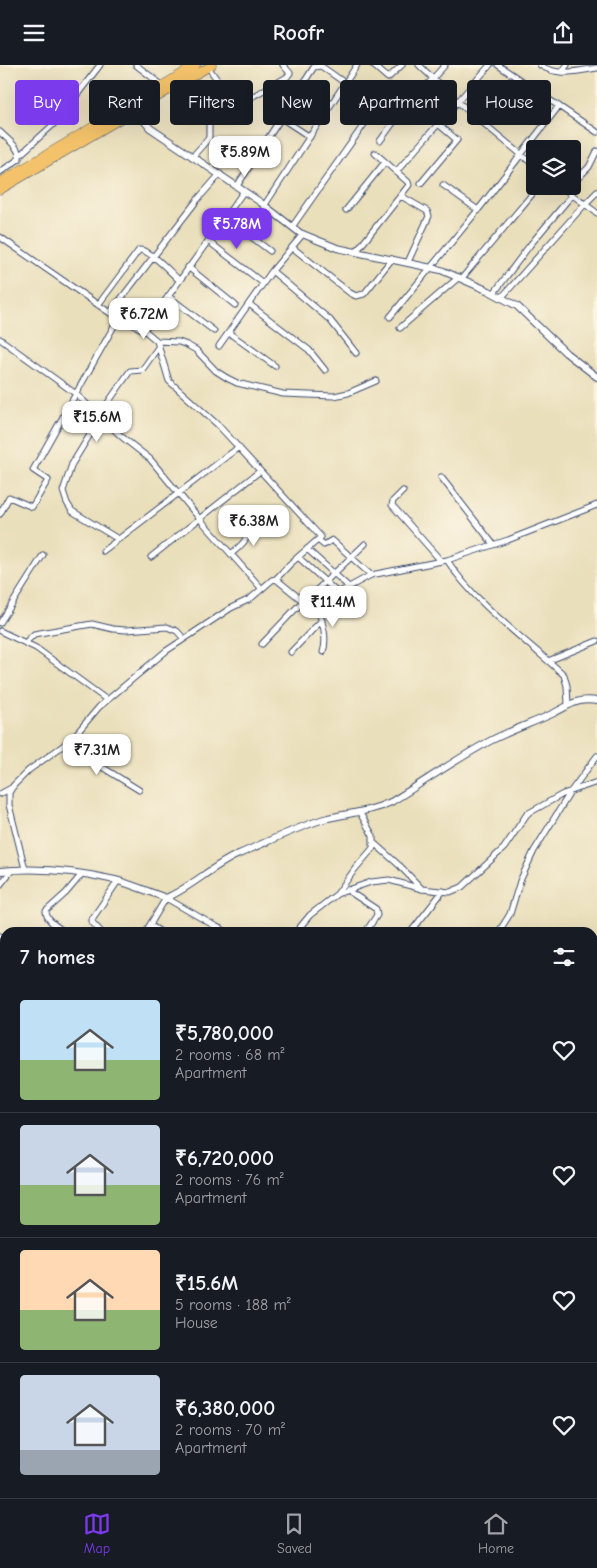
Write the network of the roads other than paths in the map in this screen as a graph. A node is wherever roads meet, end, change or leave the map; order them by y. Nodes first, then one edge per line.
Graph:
1 (100, 65) edge
2 (136, 65) edge
3 (196, 65) edge
4 (283, 65) edge
5 (357, 65) edge
6 (374, 65) edge
7 (402, 65) edge
8 (419, 65) edge
9 (445, 65) edge
10 (490, 65) edge
11 (498, 65) edge
12 (540, 65) edge
13 (567, 65) edge
14 (210, 66) edge
15 (597, 68) edge
16 (562, 72) junction
17 (434, 77) junction
18 (219, 80) edge
19 (306, 80) edge
20 (341, 80) edge
21 (347, 80) edge
22 (162, 85) joint
23 (340, 91) edge
24 (160, 96) edge
25 (253, 96) edge
26 (458, 102) junction
27 (559, 106) junction
28 (103, 125) edge
29 (105, 125) edge
30 (148, 125) edge
31 (209, 125) edge
32 (276, 125) edge
33 (292, 125) edge
34 (363, 125) edge
35 (435, 125) edge
36 (439, 125) edge
37 (0, 132) edge
38 (597, 132) edge
39 (310, 137) junction
40 (380, 141) dead end
41 (597, 151) edge
42 (374, 153) dead end
43 (20, 155) junction
44 (521, 155) junction
45 (192, 157) junction
46 (526, 159) edge
47 (385, 163) junction
48 (0, 172) edge
49 (396, 172) junction
50 (220, 174) junction
51 (581, 175) edge
52 (0, 182) edge
53 (421, 183) dead end
54 (443, 185) dead end
55 (237, 186) junction
56 (0, 190) edge
57 (244, 191) junction
58 (597, 192) edge
59 (531, 195) edge
60 (572, 195) joint
61 (401, 196) junction
62 (585, 204) junction
63 (264, 205) junction
64 (346, 210) dead end
65 (478, 210) junction
66 (597, 213) edge
67 (225, 217) junction
68 (292, 227) junction
69 (303, 235) junction
70 (0, 237) edge
71 (208, 241) junction
72 (293, 248) junction
73 (270, 251) dead end
74 (356, 252) junction
75 (154, 257) junction
76 (392, 259) junction
77 (408, 262) junction
78 (188, 267) junction
79 (430, 267) junction
80 (272, 271) junction
81 (461, 278) junction
82 (179, 280) junction
83 (263, 283) junction
84 (494, 293) junction
85 (168, 296) junction
86 (502, 297) junction
87 (249, 304) junction
88 (98, 305) junction
89 (235, 305) dead end
90 (110, 313) junction
91 (390, 317) dead end
92 (118, 319) junction
93 (400, 328) dead end
94 (144, 330) junction
95 (214, 331) dead end
96 (230, 333) junction
97 (0, 339) edge
98 (158, 343) junction
99 (219, 346) dead end
100 (356, 353) dead end
101 (275, 366) dead end
102 (325, 370) dead end
103 (597, 377) edge
104 (376, 381) dead end
105 (76, 394) junction
106 (98, 417) junction
107 (239, 447) junction
108 (260, 471) junction
109 (441, 477) dead end
110 (403, 491) dead end
111 (178, 493) junction
112 (597, 505) edge
113 (0, 514) edge
114 (199, 518) junction
115 (250, 524) dead end
116 (118, 539) junction
117 (318, 540) junction
118 (365, 544) dead end
119 (493, 544) junction
120 (307, 549) junction
121 (103, 551) dead end
122 (231, 554) junction
123 (43, 555) dead end
124 (151, 557) dead end
125 (298, 557) junction
126 (350, 558) junction
127 (448, 560) junction
128 (441, 561) junction
129 (334, 573) junction
130 (370, 575) junction
131 (276, 579) junction
132 (326, 581) junction
133 (349, 587) junction
134 (262, 589) junction
135 (338, 593) junction
136 (304, 601) junction
137 (316, 605) junction
138 (322, 620) junction
139 (0, 623) edge
140 (0, 631) edge
141 (184, 639) junction
142 (597, 641) edge
143 (25, 643) junction
144 (262, 645) dead end
145 (291, 652) dead end
146 (323, 652) dead end
147 (548, 661) junction
148 (107, 700) junction
149 (597, 701) edge
150 (568, 704) junction
151 (65, 744) junction
152 (597, 756) edge
153 (597, 782) edge
154 (13, 786) junction
155 (139, 790) dead end
156 (571, 791) junction
157 (0, 794) edge
158 (360, 813) junction
159 (374, 843) junction
160 (13, 869) junction
161 (25, 869) junction
162 (0, 871) edge
163 (82, 874) junction
164 (118, 881) junction
165 (0, 885) edge
166 (347, 889) junction
167 (422, 889) junction
168 (443, 891) junction
169 (337, 894) junction
170 (166, 898) junction
171 (150, 925) joint
172 (215, 926) edge
173 (58, 927) edge
174 (97, 927) edge
175 (153, 927) edge
176 (300, 927) edge
177 (368, 927) edge
178 (415, 927) edge
179 (502, 927) edge

1 - 43 street
2 - 22 street
3 - 22 highway
4 - 25 street
5 - 21 street
6 - 7 street
8 - 17 street
9 - 17 street
10 - 26 street
11 - 27 street
12 - 16 street
13 - 16 street
14 - 18 street
14 - 24 highway
15 - 16 street
17 - 26 street
17 - 40 street
19 - 20 street
23 - 39 street
26 - 44 street
27 - 38 street
27 - 44 street
28 - 52 highway
29 - 56 highway
30 - 45 street
31 - 45 street
32 - 55 street
33 - 39 street
34 - 68 street
35 - 49 street
36 - 53 street
37 - 43 street
39 - 63 street
41 - 51 street
42 - 47 street
43 - 48 street
44 - 46 street
44 - 65 street
45 - 50 street
47 - 49 street
47 - 64 street
49 - 61 street
50 - 55 street
50 - 75 street
54 - 65 street
55 - 57 street
57 - 63 street
57 - 67 street
58 - 62 street
59 - 81 street
60 - 62 street
60 - 84 street
61 - 74 street
61 - 77 street
62 - 66 street
62 - 86 street
63 - 68 street
65 - 79 street
67 - 71 street
67 - 73 street
68 - 69 street
69 - 72 street
69 - 74 street
70 - 88 street
71 - 78 street
71 - 83 street
72 - 76 street
72 - 80 street
74 - 76 street
75 - 82 street
75 - 88 street
75 - 90 street
76 - 77 street
77 - 79 street
78 - 82 street
78 - 89 street
79 - 81 street
79 - 91 street
80 - 83 street
80 - 100 street
81 - 84 street
81 - 93 street
82 - 85 street
83 - 87 street
84 - 86 street
85 - 94 street
85 - 95 street
86 - 103 street
87 - 96 street
87 - 102 street
88 - 90 street
90 - 92 street
92 - 94 street
92 - 105 street
94 - 98 street
96 - 99 street
96 - 101 street
97 - 105 street
98 - 104 street
98 - 106 street
98 - 107 street
105 - 106 street
105 - 113 street
106 - 111 street
106 - 116 street
107 - 108 street
107 - 111 street
108 - 114 street
108 - 117 street
109 - 119 street
110 - 128 street
111 - 114 street
111 - 116 street
112 - 119 street
114 - 122 street
114 - 124 street
115 - 122 street
116 - 121 street
117 - 120 street
117 - 126 street
118 - 126 street
119 - 127 street
120 - 125 street
120 - 129 street
122 - 134 street
123 - 139 street
125 - 131 street
125 - 132 street
126 - 129 street
126 - 130 street
127 - 128 street
127 - 147 street
128 - 130 street
129 - 132 street
129 - 133 street
130 - 133 street
131 - 134 street
131 - 136 street
132 - 135 street
132 - 136 street
133 - 135 street
134 - 141 street
135 - 137 street
136 - 137 street
136 - 144 street
137 - 138 street
138 - 145 street
138 - 146 street
140 - 143 street
141 - 143 street
141 - 148 street
142 - 147 street
143 - 148 street
147 - 150 street
148 - 151 street
149 - 150 street
150 - 158 street
151 - 154 street
151 - 155 street
152 - 156 street
153 - 156 street
154 - 157 street
154 - 161 street
156 - 168 street
156 - 179 street
158 - 159 street
158 - 170 street
159 - 167 street
159 - 169 street
160 - 161 street
160 - 162 street
160 - 165 street
161 - 163 street
163 - 164 street
163 - 173 street
164 - 170 street
164 - 174 street
166 - 167 street
166 - 169 street
166 - 177 street
167 - 168 street
168 - 178 street
169 - 176 street
170 - 171 street
170 - 172 street
171 - 175 street

